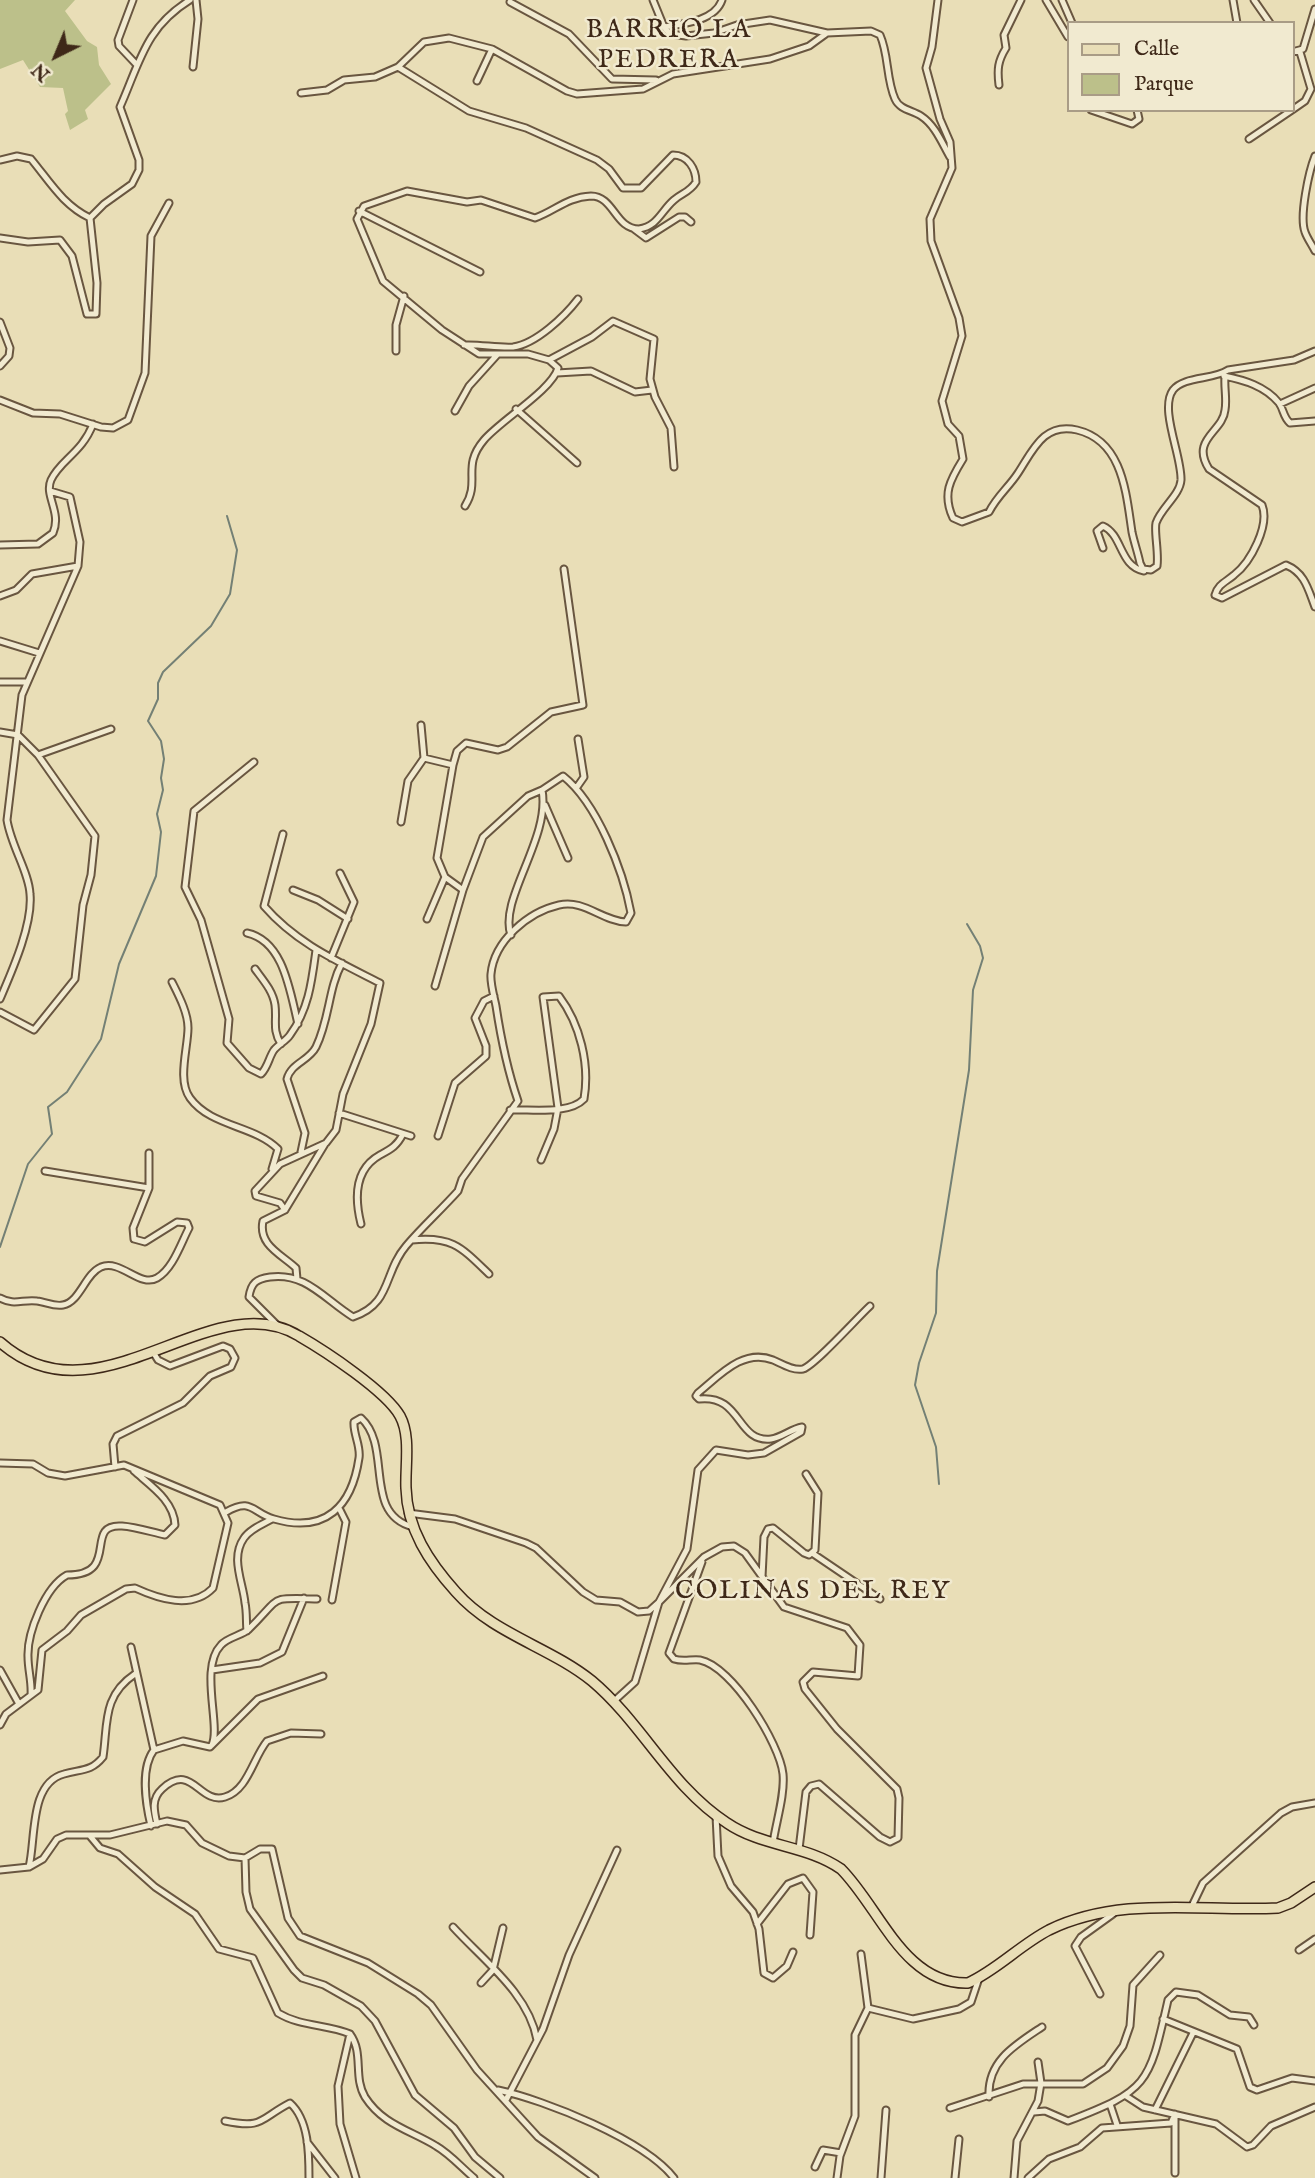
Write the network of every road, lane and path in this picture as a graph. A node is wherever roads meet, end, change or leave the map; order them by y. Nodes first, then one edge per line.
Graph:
1 (133, 0) edge
2 (191, 0) edge
3 (196, 0) edge
4 (653, 0) edge
5 (714, 0) edge
6 (938, 0) edge
7 (1021, 0) edge
8 (1046, 0) edge
9 (1062, 0) edge
10 (1233, 0) edge
11 (1254, 0) edge
12 (510, 2) dead end
13 (721, 3) edge
14 (1315, 9) edge
15 (1071, 21) edge
16 (1237, 21) edge
17 (1269, 21) edge
18 (664, 27) junction
19 (827, 33) junction
20 (1066, 34) edge
21 (492, 49) junction
22 (1294, 52) edge
23 (1300, 52) junction
24 (136, 64) junction
25 (193, 67) dead end
26 (398, 67) junction
27 (659, 80) junction
28 (477, 81) dead end
29 (999, 85) dead end
30 (301, 93) dead end
31 (1294, 109) edge
32 (1097, 112) edge
33 (1137, 112) edge
34 (1289, 112) edge
35 (1249, 139) dead end
36 (1315, 156) edge
37 (951, 159) junction
38 (0, 160) edge
39 (169, 203) dead end
40 (359, 211) junction
41 (90, 219) junction
42 (691, 222) dead end
43 (634, 229) junction
44 (0, 238) edge
45 (1315, 251) edge
46 (480, 272) dead end
47 (404, 296) junction
48 (578, 299) dead end
49 (0, 322) edge
50 (482, 344) junction
51 (464, 345) junction
52 (396, 351) dead end
53 (1315, 351) edge
54 (480, 354) junction
55 (497, 354) junction
56 (549, 360) junction
57 (0, 366) edge
58 (557, 373) junction
59 (1223, 376) junction
60 (1315, 388) edge
61 (652, 390) junction
62 (0, 400) edge
63 (1280, 404) junction
64 (516, 409) junction
65 (455, 411) dead end
66 (1315, 421) edge
67 (93, 424) junction
68 (577, 463) dead end
69 (674, 467) dead end
70 (50, 491) junction
71 (465, 506) dead end
72 (0, 545) edge
73 (1103, 548) dead end
74 (78, 566) junction
75 (564, 569) dead end
76 (1151, 570) junction
77 (0, 596) edge
78 (1315, 607) edge
79 (0, 641) edge
80 (39, 653) junction
81 (0, 682) edge
82 (27, 682) junction
83 (421, 725) dead end
84 (111, 729) dead end
85 (0, 732) edge
86 (18, 735) junction
87 (578, 739) dead end
88 (38, 755) junction
89 (424, 758) junction
90 (254, 762) dead end
91 (453, 765) junction
92 (577, 787) junction
93 (542, 790) junction
94 (545, 805) junction
95 (401, 822) dead end
96 (284, 834) dead end
97 (568, 858) dead end
98 (340, 873) dead end
99 (444, 877) junction
100 (293, 890) dead end
101 (463, 890) junction
102 (348, 919) junction
103 (427, 919) dead end
104 (247, 933) dead end
105 (511, 935) junction
106 (316, 950) junction
107 (331, 957) junction
108 (342, 963) junction
109 (255, 969) dead end
110 (172, 982) dead end
111 (435, 986) dead end
112 (494, 996) junction
113 (0, 999) edge
114 (0, 1012) edge
115 (298, 1024) junction
116 (281, 1044) junction
117 (558, 1108) junction
118 (510, 1110) junction
119 (339, 1113) junction
120 (403, 1133) junction
121 (411, 1136) dead end
122 (438, 1136) dead end
123 (326, 1143) junction
124 (149, 1153) dead end
125 (300, 1153) junction
126 (541, 1160) dead end
127 (45, 1171) dead end
128 (271, 1172) junction
129 (149, 1188) junction
130 (285, 1210) junction
131 (361, 1224) dead end
132 (412, 1240) junction
133 (489, 1274) dead end
134 (297, 1279) junction
135 (0, 1298) edge
136 (870, 1306) dead end
137 (278, 1326) junction
138 (0, 1342) edge
139 (153, 1352) junction
140 (0, 1463) edge
141 (129, 1466) junction
142 (115, 1467) junction
143 (806, 1474) dead end
144 (340, 1510) junction
145 (226, 1512) junction
146 (408, 1513) junction
147 (272, 1519) junction
148 (413, 1527) junction
149 (812, 1553) junction
150 (704, 1558) junction
151 (762, 1577) junction
152 (304, 1598) junction
153 (317, 1599) dead end
154 (880, 1599) dead end
155 (332, 1600) dead end
156 (659, 1602) junction
157 (247, 1632) junction
158 (131, 1647) dead end
159 (0, 1670) edge
160 (212, 1670) junction
161 (135, 1674) junction
162 (323, 1676) dead end
163 (31, 1695) junction
164 (614, 1702) junction
165 (19, 1704) junction
166 (0, 1725) edge
167 (321, 1734) dead end
168 (210, 1747) junction
169 (154, 1750) junction
170 (1315, 1803) edge
171 (716, 1816) junction
172 (154, 1825) junction
173 (90, 1836) junction
174 (773, 1843) junction
175 (799, 1849) junction
176 (617, 1850) dead end
177 (245, 1858) junction
178 (29, 1867) junction
179 (0, 1870) edge
180 (1315, 1887) edge
181 (1192, 1906) junction
182 (1117, 1911) junction
183 (757, 1924) junction
184 (453, 1927) dead end
185 (503, 1928) dead end
186 (810, 1935) dead end
187 (1315, 1939) edge
188 (1299, 1950) dead end
189 (793, 1952) dead end
190 (861, 1954) dead end
191 (1160, 1955) dead end
192 (493, 1970) junction
193 (979, 1978) junction
194 (481, 1983) dead end
195 (1100, 1994) dead end
196 (868, 2008) junction
197 (1163, 2020) junction
198 (1254, 2025) dead end
199 (1042, 2027) dead end
200 (1193, 2033) junction
201 (350, 2034) junction
202 (537, 2040) junction
203 (1038, 2062) dead end
204 (1315, 2081) edge
205 (1041, 2082) junction
206 (496, 2090) junction
207 (509, 2093) junction
208 (1126, 2096) junction
209 (989, 2097) junction
210 (506, 2100) junction
211 (1110, 2104) junction
212 (1315, 2107) edge
213 (950, 2108) dead end
214 (886, 2110) dead end
215 (1155, 2110) junction
216 (1034, 2112) junction
217 (1175, 2114) junction
218 (225, 2121) dead end
219 (1117, 2125) junction
220 (959, 2139) dead end
221 (307, 2142) junction
222 (841, 2153) junction
223 (815, 2167) dead end
224 (1175, 2173) dead end
225 (309, 2178) edge
226 (335, 2178) edge
227 (356, 2178) edge
228 (474, 2178) edge
229 (500, 2178) edge
230 (596, 2178) edge
231 (674, 2178) edge
232 (837, 2178) edge
233 (881, 2178) edge
234 (955, 2178) edge
235 (1014, 2178) edge
236 (1028, 2178) edge

1 - 24 street
2 - 24 street
3 - 25 street
4 - 18 street
5 - 13 street
6 - 37 street
7 - 29 street
8 - 20 street
9 - 15 street
10 - 16 street
11 - 17 street
12 - 27 street
13 - 18 street
14 - 23 street
18 - 19 street
19 - 27 street
19 - 37 street
21 - 26 street
21 - 27 street
21 - 28 street
22 - 23 street
23 - 31 street
24 - 41 street
26 - 30 street
26 - 43 street
32 - 33 street
34 - 35 street
36 - 45 street
37 - 76 street
38 - 41 street
39 - 67 street
40 - 43 street
40 - 46 street
40 - 47 street
41 - 44 street
42 - 43 street
47 - 51 street
47 - 52 street
48 - 50 street
49 - 57 street
50 - 51 street
50 - 54 street
51 - 54 street
53 - 59 street
54 - 55 street
55 - 56 street
55 - 65 street
56 - 58 street
56 - 61 street
58 - 61 street
58 - 64 street
59 - 63 street
59 - 76 street
59 - 78 street
60 - 63 street
61 - 69 street
62 - 67 street
63 - 66 street
64 - 68 street
64 - 71 street
67 - 70 street
70 - 72 street
70 - 74 street
73 - 76 street
74 - 77 street
74 - 80 street
75 - 91 street
79 - 80 street
80 - 82 street
81 - 82 street
82 - 86 street
83 - 89 street
84 - 88 street
85 - 86 street
86 - 88 street
86 - 113 street
87 - 92 street
88 - 114 street
89 - 91 street
89 - 95 street
90 - 116 street
91 - 99 street
92 - 93 street
92 - 105 street
93 - 94 street
93 - 101 street
94 - 97 street
94 - 105 street
96 - 106 street
98 - 102 street
99 - 101 street
99 - 103 street
100 - 102 street
101 - 111 street
102 - 107 street
104 - 115 street
105 - 112 street
106 - 107 street
106 - 115 street
107 - 108 street
108 - 119 street
108 - 125 street
109 - 116 street
110 - 128 street
112 - 118 street
112 - 122 street
115 - 116 street
117 - 117 street
117 - 118 street
117 - 126 street
118 - 132 street
119 - 120 street
119 - 123 street
120 - 121 street
120 - 131 street
123 - 125 street
123 - 130 street
124 - 129 street
125 - 128 street
127 - 129 street
128 - 130 street
129 - 135 street
130 - 134 street
132 - 133 street
132 - 134 street
134 - 137 street
136 - 156 street
137 - 139 main road
137 - 146 main road
138 - 139 main road
139 - 142 street
140 - 142 street
141 - 142 street
141 - 145 street
141 - 163 street
143 - 149 street
144 - 147 street
144 - 148 street
144 - 155 street
145 - 147 street
145 - 163 street
146 - 148 main road
146 - 156 street
147 - 157 street
148 - 164 main road
149 - 151 street
149 - 154 street
150 - 151 street
150 - 156 street
150 - 174 street
151 - 175 street
152 - 153 street
152 - 157 street
152 - 160 street
156 - 164 street
157 - 160 street
158 - 161 street
159 - 165 street
160 - 168 street
161 - 169 street
161 - 178 street
162 - 168 street
163 - 165 street
164 - 171 main road
165 - 166 street
167 - 172 street
168 - 169 street
169 - 172 street
170 - 181 street
171 - 174 main road
171 - 183 street
172 - 173 street
172 - 177 street
173 - 178 street
173 - 201 street
174 - 175 main road
175 - 193 main road
176 - 202 street
177 - 206 street
177 - 229 street
178 - 179 street
180 - 181 main road
181 - 182 main road
182 - 193 main road
182 - 195 street
183 - 186 street
183 - 189 street
184 - 192 street
185 - 192 street
187 - 188 street
190 - 196 street
191 - 205 street
192 - 194 street
192 - 202 street
193 - 196 street
196 - 222 street
197 - 198 street
197 - 200 street
197 - 208 street
199 - 209 street
200 - 204 street
200 - 215 street
201 - 227 street
201 - 228 street
202 - 207 street
203 - 205 street
205 - 209 street
205 - 216 street
206 - 207 street
206 - 210 street
207 - 210 street
207 - 231 street
208 - 211 street
208 - 215 street
209 - 213 street
210 - 230 street
211 - 216 street
211 - 219 street
212 - 217 street
214 - 233 street
215 - 217 street
216 - 235 street
217 - 219 street
217 - 224 street
218 - 221 street
219 - 236 street
220 - 234 street
221 - 225 street
221 - 226 street
222 - 223 street
222 - 232 street

